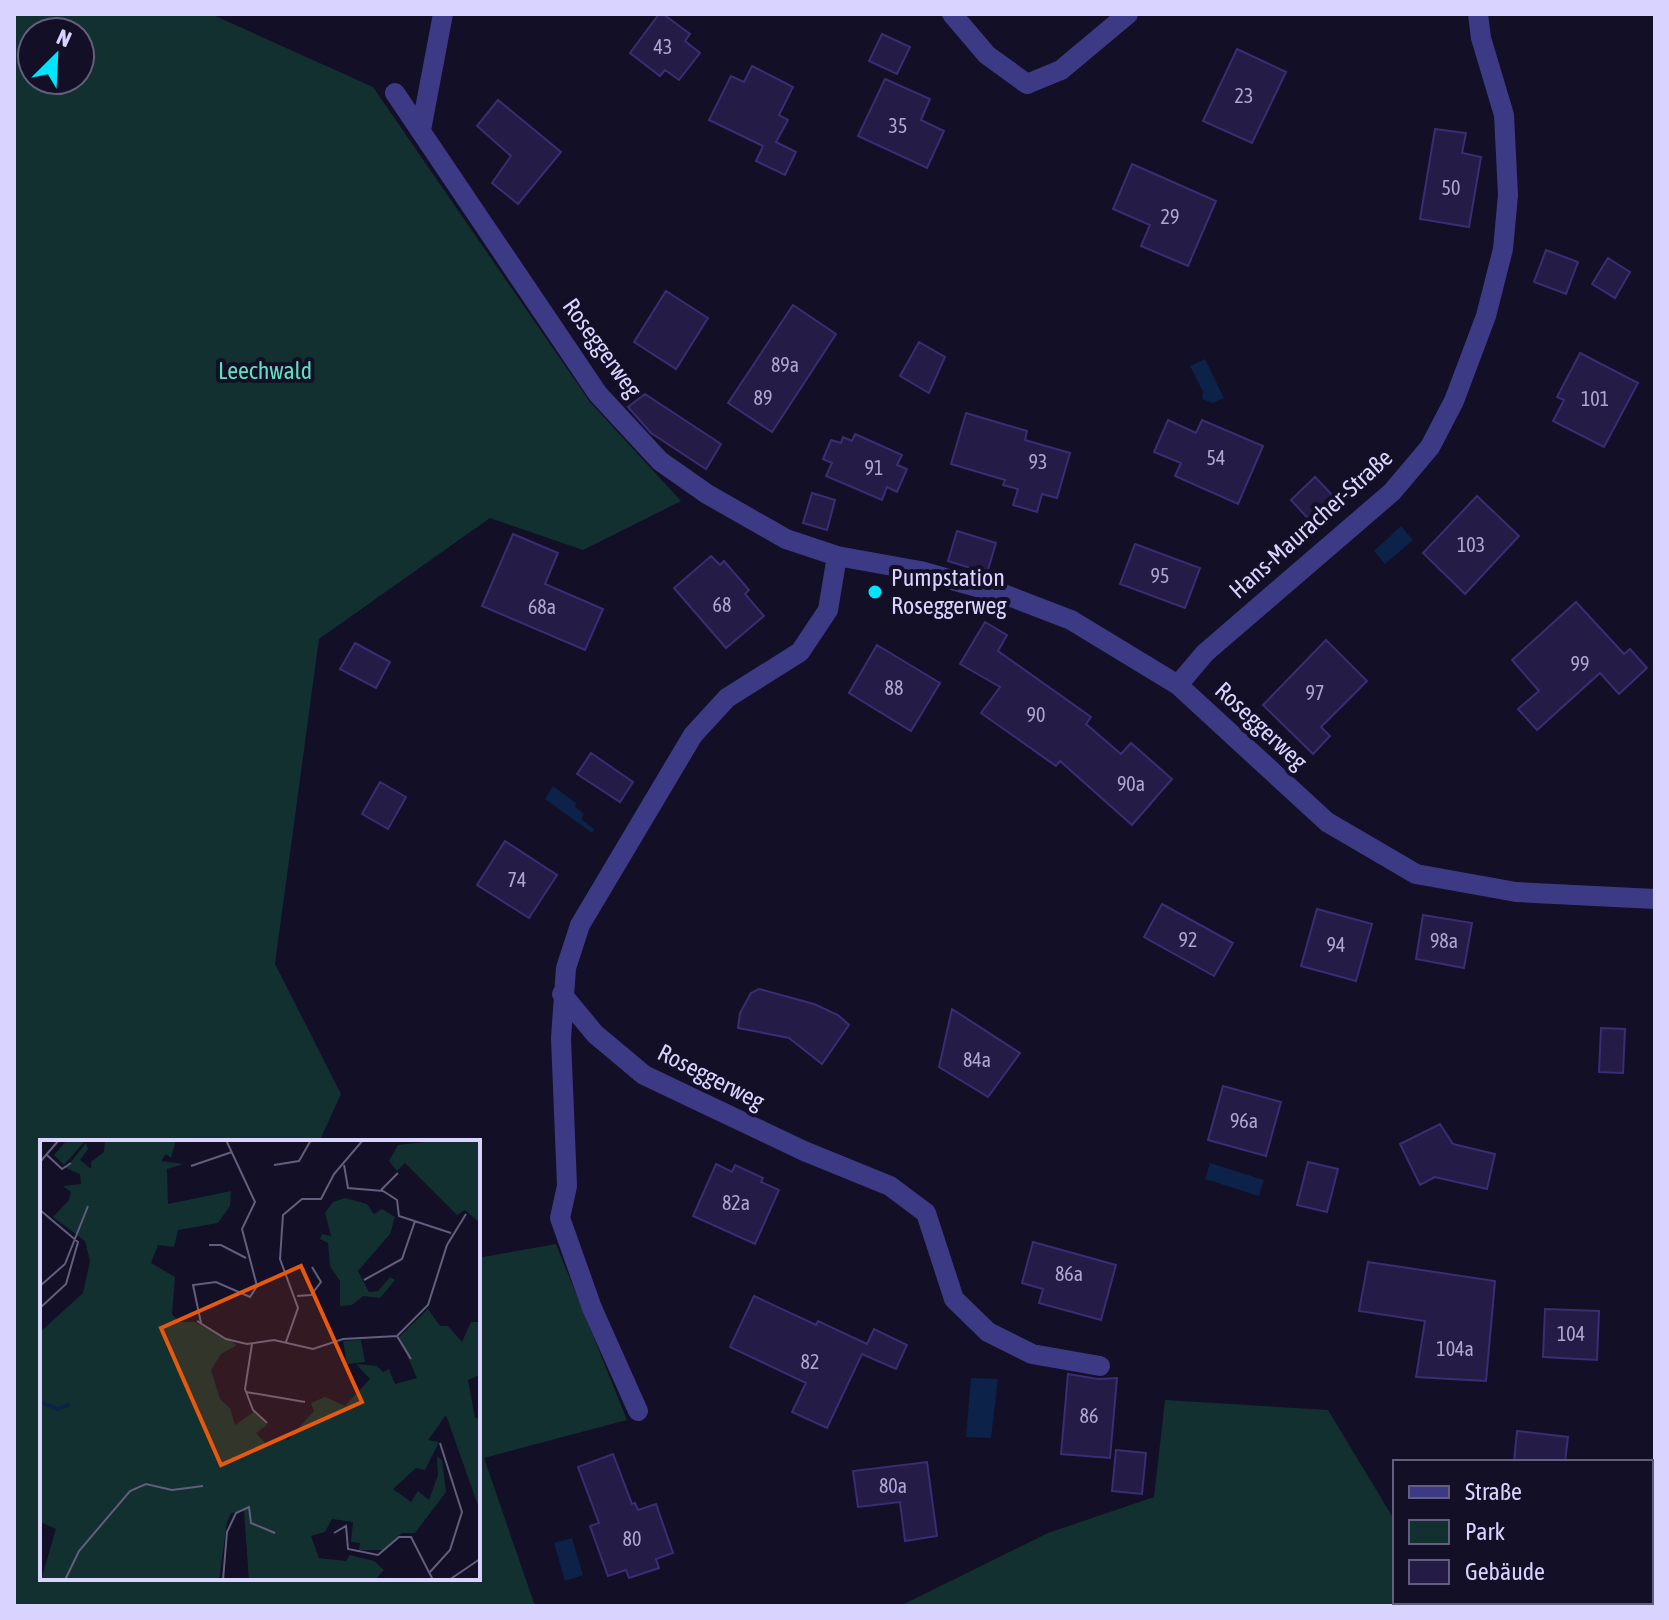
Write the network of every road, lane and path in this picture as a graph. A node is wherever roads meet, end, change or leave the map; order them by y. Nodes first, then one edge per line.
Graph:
1 (443, 14) edge
2 (952, 14) edge
3 (1128, 14) edge
4 (1478, 14) edge
5 (395, 93) dead end
6 (421, 130) junction
7 (837, 556) junction
8 (1178, 685) junction
9 (1655, 899) edge
10 (562, 994) junction
11 (1100, 1366) dead end
12 (638, 1411) dead end

1 - 6 street
2 - 3 street
4 - 8 street, Hans-Mauracher-Straße
5 - 6 street, Roseggerweg
6 - 7 street, Roseggerweg
7 - 8 street, Roseggerweg
7 - 10 street
8 - 9 street, Roseggerweg
10 - 11 street, Roseggerweg
10 - 12 street

